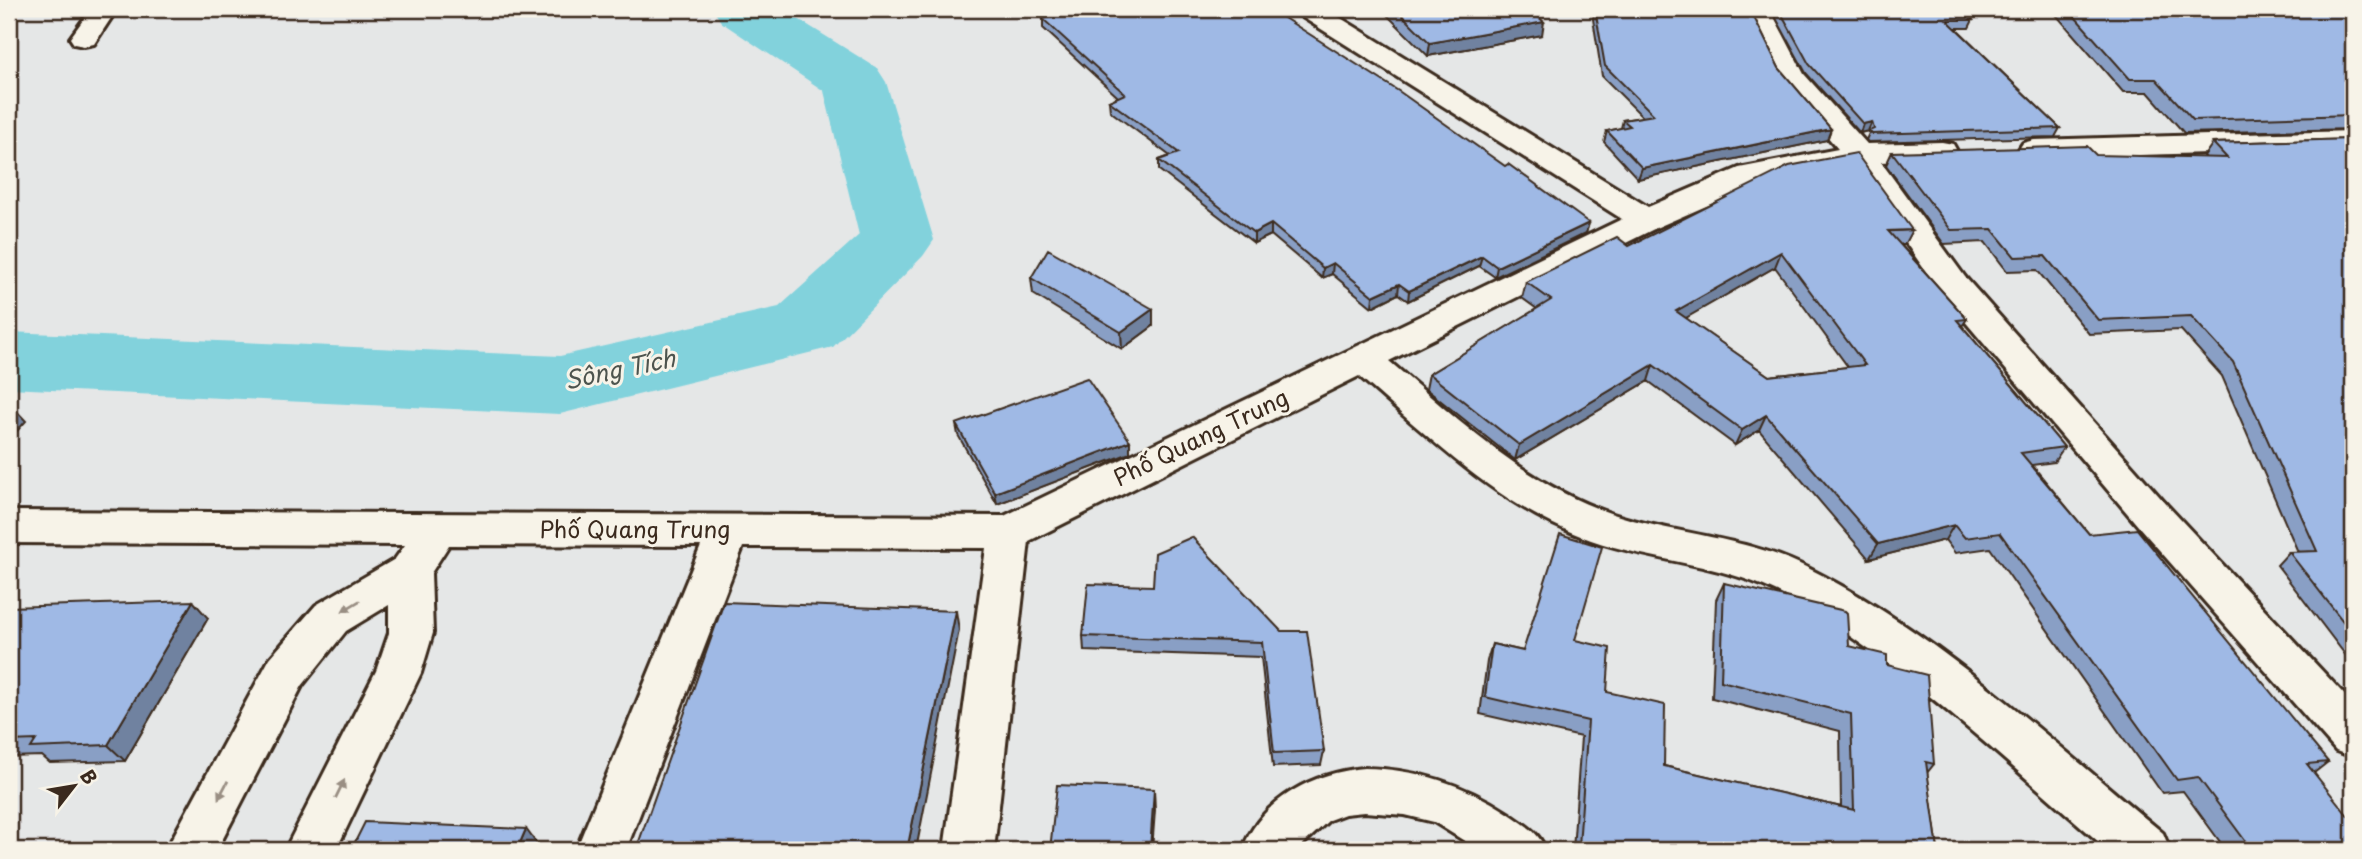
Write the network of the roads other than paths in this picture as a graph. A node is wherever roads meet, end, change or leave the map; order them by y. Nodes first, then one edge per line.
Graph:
1 (104, 9) edge
2 (1308, 9) edge
3 (1757, 9) edge
4 (84, 38) dead end
5 (2349, 144) edge
6 (1859, 154) junction
7 (1646, 220) junction
8 (1363, 359) junction
9 (9, 527) edge
10 (438, 530) junction
11 (728, 531) junction
12 (1009, 532) junction
13 (410, 571) junction
14 (2353, 736) edge
15 (191, 850) edge
16 (310, 850) edge
17 (601, 850) edge
18 (969, 850) edge
19 (1267, 850) edge
20 (1521, 850) edge
21 (2144, 850) edge

1 - 4 street
2 - 7 street
3 - 6 street
5 - 6 street, Phố Quang Trung
6 - 7 street, Phố Quang Trung
6 - 14 street
7 - 8 street, Phố Quang Trung
8 - 12 street, Phố Quang Trung
8 - 21 street
9 - 10 street, Phố Quang Trung
10 - 11 street, Phố Quang Trung
10 - 13 street
11 - 12 street, Phố Quang Trung
11 - 17 street
12 - 18 street
13 -> 15 street
16 -> 13 street
19 - 20 street

